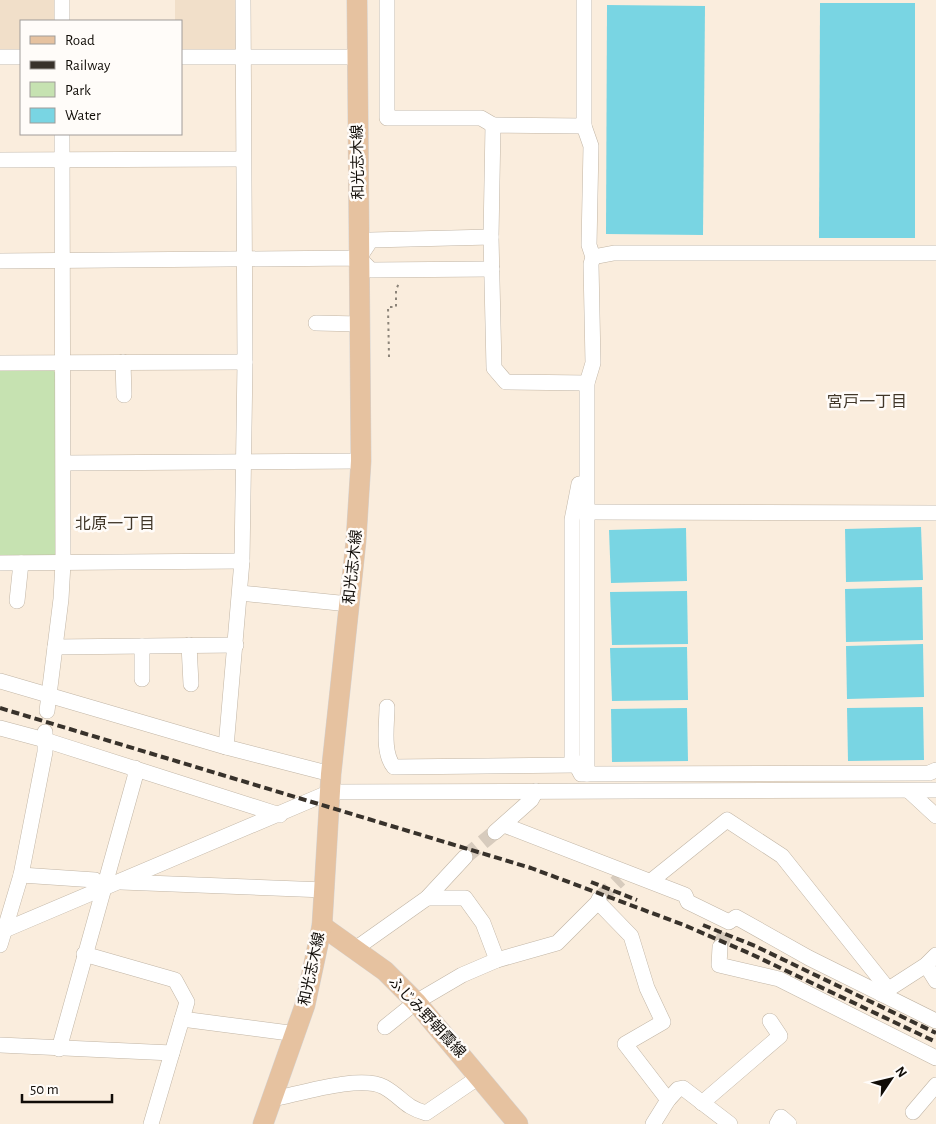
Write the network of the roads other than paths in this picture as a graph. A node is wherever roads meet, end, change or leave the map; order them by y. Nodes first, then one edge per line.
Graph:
1 (62, 0) edge
2 (243, 0) edge
3 (357, 0) edge
4 (387, 0) edge
5 (584, 0) edge
6 (62, 20) edge
7 (0, 57) edge
8 (20, 57) edge
9 (182, 57) edge
10 (243, 57) junction
11 (357, 57) junction
12 (493, 126) junction
13 (584, 126) junction
14 (62, 135) edge
15 (243, 159) junction
16 (0, 160) edge
17 (62, 160) junction
18 (492, 237) junction
19 (936, 253) edge
20 (593, 257) junction
21 (359, 258) junction
22 (244, 260) junction
23 (0, 262) edge
24 (62, 262) junction
25 (492, 269) junction
26 (316, 323) dead end
27 (359, 324) junction
28 (63, 362) junction
29 (123, 362) junction
30 (245, 362) junction
31 (0, 363) edge
32 (587, 384) junction
33 (124, 395) dead end
34 (361, 461) junction
35 (64, 463) junction
36 (244, 463) junction
37 (587, 484) junction
38 (587, 512) junction
39 (936, 513) edge
40 (242, 561) junction
41 (0, 563) edge
42 (63, 563) junction
43 (22, 564) junction
44 (240, 593) junction
45 (17, 601) dead end
46 (349, 604) junction
47 (189, 645) junction
48 (236, 645) junction
49 (142, 646) junction
50 (55, 647) junction
51 (142, 680) dead end
52 (0, 682) edge
53 (190, 684) dead end
54 (49, 695) junction
55 (387, 707) dead end
56 (47, 711) dead end
57 (0, 728) edge
58 (45, 734) junction
59 (226, 746) junction
60 (135, 768) junction
61 (582, 770) junction
62 (936, 770) edge
63 (330, 783) junction
64 (936, 790) edge
65 (536, 791) junction
66 (909, 791) junction
67 (280, 815) junction
68 (936, 816) edge
69 (465, 857) tunnel mouth
70 (21, 875) junction
71 (119, 881) junction
72 (651, 881) junction
73 (104, 888) junction
74 (325, 890) junction
75 (427, 898) junction
76 (322, 926) junction
77 (1, 936) edge
78 (720, 947) tunnel mouth
79 (355, 949) junction
80 (84, 954) junction
81 (497, 960) junction
82 (931, 960) edge
83 (936, 981) edge
84 (884, 992) junction
85 (416, 1002) junction
86 (182, 1019) junction
87 (770, 1021) dead end
88 (936, 1021) edge
89 (385, 1027) dead end
90 (297, 1034) junction
91 (0, 1045) edge
92 (59, 1048) junction
93 (172, 1053) junction
94 (936, 1058) edge
95 (479, 1077) junction
96 (936, 1085) edge
97 (273, 1099) junction
98 (668, 1100) junction
99 (702, 1103) junction
100 (913, 1112) dead end
101 (426, 1119) edge
102 (151, 1124) edge
103 (264, 1124) edge
104 (518, 1124) edge
105 (653, 1124) edge
106 (730, 1124) edge
107 (776, 1124) edge
108 (789, 1124) edge

1 - 6 street
2 - 10 street
3 - 11 main road, 和光志木線
4 - 12 street
5 - 13 street
7 - 8 street
9 - 10 street
10 - 11 street
10 - 15 street
11 - 21 main road, 和光志木線
12 - 13 street
12 - 18 street
13 - 20 street
14 - 17 street
15 - 17 street
15 - 22 street
16 - 17 street
17 - 24 street
18 - 21 street
18 - 25 street
19 - 20 street
20 - 32 street
21 - 22 street
21 - 25 street
21 - 27 main road, 和光志木線
22 - 24 street
22 - 30 street
23 - 24 street
24 - 28 street
25 - 32 street
26 - 27 street
27 - 34 main road, 和光志木線
28 - 29 street
28 - 31 street
28 - 35 street
29 - 30 street
29 - 33 street
30 - 36 street
32 - 37 street
34 - 36 street
34 - 46 main road, 和光志木線
35 - 36 street
35 - 42 street
36 - 40 street
37 - 38 street
37 - 61 street
38 - 39 street
38 - 61 street
40 - 42 street
40 - 44 street
41 - 43 street
42 - 43 street
42 - 50 street
43 - 45 street
44 - 46 street
44 - 48 street
46 - 63 main road, 和光志木線
47 - 48 street
47 - 49 street
47 - 53 street
48 - 59 street
49 - 50 street
49 - 51 street
50 - 54 street
52 - 54 street
54 - 56 street
54 - 59 street
55 - 61 street
57 - 58 street
58 - 60 street
58 - 70 street
59 - 63 street
60 - 67 street
60 - 73 street
61 - 62 street
63 - 65 street
63 - 67 street
63 - 74 main road, 和光志木線
64 - 66 street
65 - 66 street
65 - 72 street
66 - 68 street
67 - 71 street
69 - 75 street
70 - 73 street
70 - 77 street
71 - 73 street
71 - 74 street
72 - 84 street
72 - 84 street
73 - 77 street
73 - 80 street
74 - 76 main road, 和光志木線
75 - 79 street
75 - 81 street
76 - 79 main road, ふじみ野朝霞線
76 - 90 main road, 和光志木線
78 - 94 street
79 - 85 main road, ふじみ野朝霞線
80 - 86 street
80 - 92 street
81 - 85 street
81 - 98 street
82 - 83 street
82 - 84 street
84 - 88 street
85 - 89 street
85 - 95 main road, ふじみ野朝霞線
86 - 90 street
86 - 93 street
87 - 99 street
90 - 97 main road, 和光志木線
91 - 92 street
92 - 93 street
93 - 102 street
95 - 101 street
95 - 104 main road, ふじみ野朝霞線
96 - 100 street
97 - 101 street
97 - 103 main road, 和光志木線
98 - 99 street
98 - 105 street
99 - 106 street
107 - 108 street

